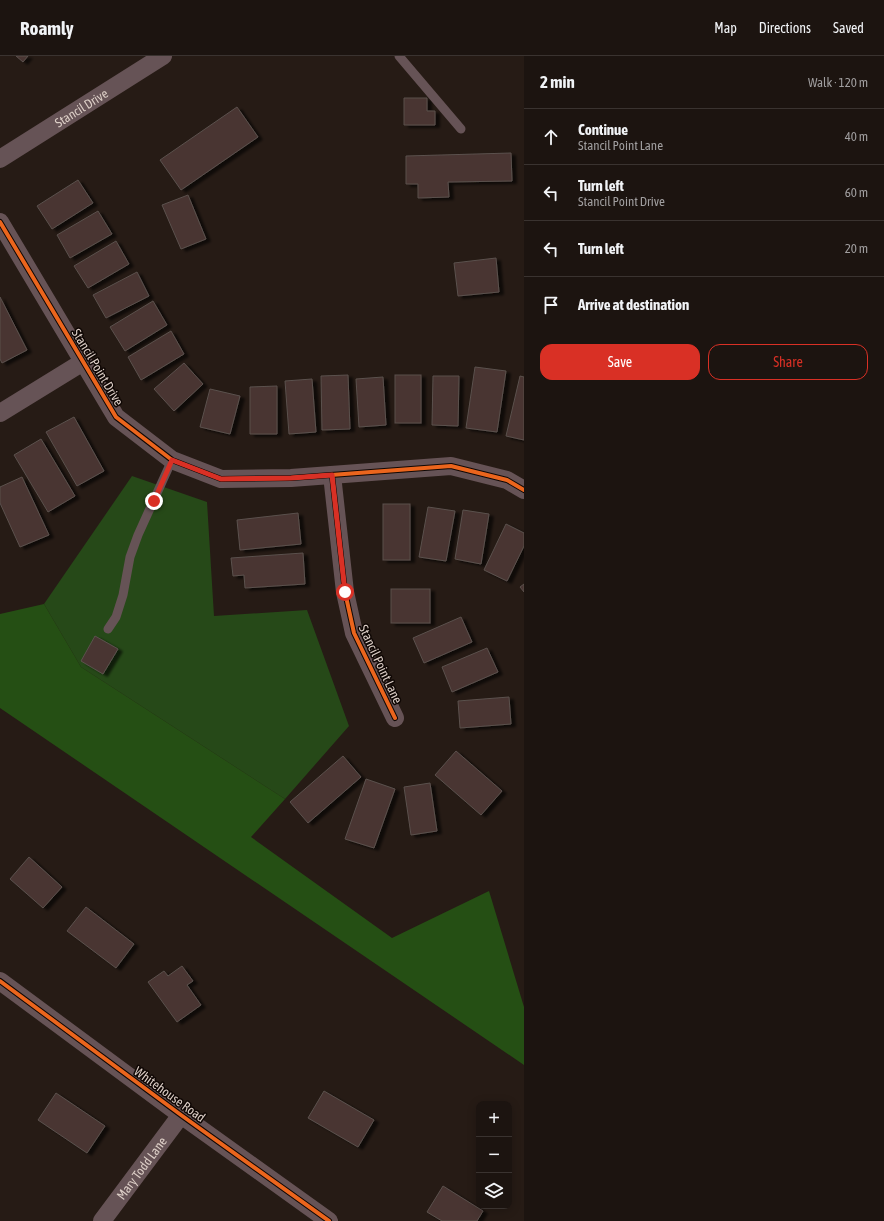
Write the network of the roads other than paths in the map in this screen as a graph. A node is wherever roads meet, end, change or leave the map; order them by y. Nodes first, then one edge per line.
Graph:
1 (163, 56) edge
2 (398, 56) edge
3 (461, 129) dead end
4 (0, 159) edge
5 (1, 225) edge
6 (84, 362) junction
7 (0, 413) edge
8 (172, 460) junction
9 (332, 475) junction
10 (524, 490) edge
11 (108, 629) dead end
12 (395, 718) dead end
13 (0, 981) edge
14 (181, 1115) junction
15 (102, 1221) edge
16 (329, 1221) edge

1 - 4 street, Stancil Drive
2 - 3 lane
5 - 6 street, Stancil Point Drive
6 - 7 street
6 - 8 street, Stancil Point Drive
8 - 9 street, Stancil Point Drive
8 - 11 lane
9 - 10 street, Stancil Point Drive
9 - 12 street, Stancil Point Lane
13 - 14 street, Whitehouse Road
14 - 15 street, Mary Todd Lane
14 - 16 street, Whitehouse Road

